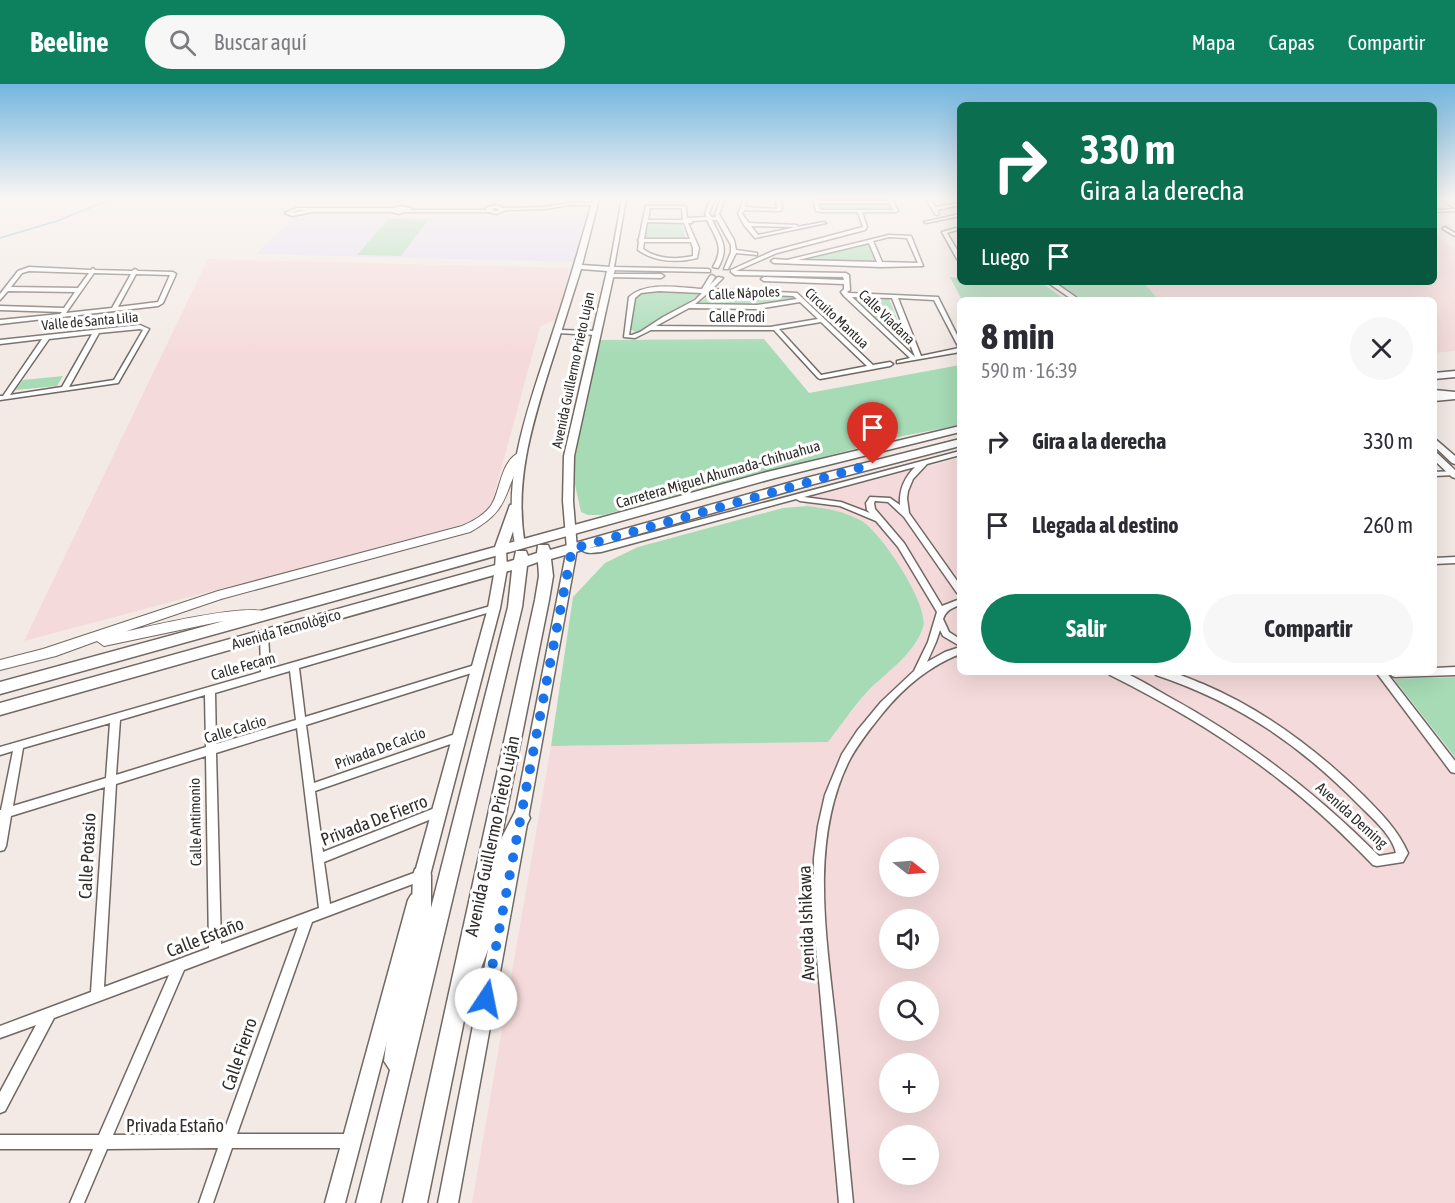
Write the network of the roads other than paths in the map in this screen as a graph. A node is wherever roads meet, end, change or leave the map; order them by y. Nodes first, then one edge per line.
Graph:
1 (582, 251) edge
2 (614, 251) edge
3 (643, 251) edge
4 (696, 251) edge
5 (723, 251) edge
6 (735, 251) edge
7 (736, 251) edge
8 (763, 251) edge
9 (778, 251) edge
10 (826, 251) edge
11 (875, 251) edge
12 (915, 251) edge
13 (755, 254) junction
14 (774, 261) dead end
15 (788, 261) junction
16 (817, 263) junction
17 (749, 264) junction
18 (881, 265) junction
19 (578, 267) junction
20 (716, 267) junction
21 (93, 270) junction
22 (730, 270) junction
23 (135, 271) junction
24 (610, 272) junction
25 (774, 273) junction
26 (817, 274) junction
27 (710, 275) junction
28 (723, 278) junction
29 (847, 279) junction
30 (839, 282) junction
31 (1049, 285) edge
32 (1054, 285) edge
33 (7, 289) junction
34 (79, 290) junction
35 (706, 291) junction
36 (845, 294) junction
37 (894, 297) junction
38 (1067, 297) edge
39 (1072, 297) edge
40 (0, 298) edge
41 (802, 300) junction
42 (687, 306) junction
43 (0, 308) edge
44 (114, 310) junction
45 (64, 313) junction
46 (822, 320) junction
47 (0, 322) edge
48 (651, 328) junction
49 (776, 329) junction
50 (97, 331) junction
51 (559, 332) junction
52 (596, 333) junction
53 (46, 337) junction
54 (0, 342) edge
55 (957, 343) edge
56 (957, 350) edge
57 (916, 359) junction
58 (899, 362) dead end
59 (890, 364) dead end
60 (871, 367) junction
61 (1455, 374) edge
62 (1437, 376) edge
63 (1455, 386) edge
64 (64, 390) junction
65 (1437, 390) edge
66 (1437, 392) edge
67 (1455, 395) edge
68 (3, 397) edge
69 (1437, 398) edge
70 (957, 430) edge
71 (957, 443) edge
72 (1437, 444) edge
73 (957, 454) edge
74 (521, 455) junction
75 (1437, 458) edge
76 (927, 460) junction
77 (1455, 461) edge
78 (1437, 474) edge
79 (1454, 474) edge
80 (787, 499) junction
81 (515, 508) junction
82 (907, 514) junction
83 (878, 520) junction
84 (571, 532) junction
85 (543, 548) junction
86 (577, 548) junction
87 (514, 553) junction
88 (1437, 561) edge
89 (1455, 561) edge
90 (501, 569) junction
91 (957, 587) edge
92 (957, 603) edge
93 (494, 608) junction
94 (262, 614) junction
95 (940, 615) junction
96 (264, 635) junction
97 (957, 641) edge
98 (957, 651) edge
99 (47, 653) junction
100 (0, 665) edge
101 (294, 667) junction
102 (478, 668) junction
103 (1455, 671) edge
104 (917, 672) junction
105 (1437, 672) edge
106 (266, 675) junction
107 (1119, 675) edge
108 (1167, 675) edge
109 (1383, 675) edge
110 (0, 688) edge
111 (210, 691) junction
112 (0, 709) edge
113 (115, 718) junction
114 (301, 724) junction
115 (461, 736) junction
116 (19, 745) junction
117 (0, 751) edge
118 (210, 752) junction
119 (1455, 769) edge
120 (109, 783) junction
121 (309, 789) junction
122 (440, 811) junction
123 (3, 814) edge
124 (521, 818) junction
125 (0, 846) edge
126 (319, 859) junction
127 (422, 875) junction
128 (325, 911) junction
129 (307, 918) junction
130 (215, 952) junction
131 (179, 966) junction
132 (97, 997) junction
133 (49, 1014) junction
134 (453, 1020) junction
135 (0, 1032) edge
136 (0, 1106) edge
137 (389, 1119) junction
138 (351, 1141) junction
139 (0, 1142) edge
140 (227, 1142) junction
141 (103, 1143) junction
142 (76, 1203) edge
143 (206, 1203) edge
144 (334, 1203) edge
145 (368, 1203) edge
146 (415, 1203) edge
147 (448, 1203) edge
148 (846, 1203) edge

1 - 19 street, Avenida Guillermo Prieto Lujan
2 - 24 street, Avenida Guillermo Prieto Lujan
3 - 4 street
5 - 20 street
6 - 22 street
7 - 13 street
8 - 13 street
9 - 17 street
10 - 15 street
11 - 18 street
12 - 18 street
13 - 22 street
14 - 15 street
15 - 16 street
16 - 18 street
16 - 26 street
17 - 22 street
17 - 25 street
19 - 24 street
19 - 51 street, Avenida Guillermo Prieto Lujan
20 - 22 street
20 - 27 street
21 - 23 street
21 - 33 street
21 - 34 street
22 - 25 street
22 - 28 street
23 - 44 street
23 - 44 street
24 - 27 street
24 - 52 street, Avenida Guillermo Prieto Lujan
25 - 26 street
26 - 29 street
27 - 28 street
27 - 35 street
28 - 30 street
28 - 35 street
29 - 30 street
29 - 36 street, Calle Viadana
30 - 36 street, Calle Viadana
31 - 38 street
32 - 39 street
33 - 34 street
33 - 40 street
34 - 45 street
35 - 41 street, Circuito Mantua
35 - 42 street
35 - 48 street, Circuito Mantua
36 - 37 street
36 - 57 street, Calle Viadana
37 - 55 street
37 - 57 street
41 - 42 street, Calle Nápoles
41 - 46 street, Circuito Mantua
42 - 48 street
43 - 45 street
44 - 45 street
45 - 47 street
46 - 49 street, Calle Prodi
46 - 60 street, Circuito Mantua
48 - 49 street, Calle Prodi
49 - 60 street
50 - 53 street, Valle de Santa Lilia
50 - 64 street
50 - 64 street, Valle de Santa Lilia
51 - 52 street
51 - 74 street, Avenida Guillermo Prieto Lujan
52 - 84 street, Avenida Guillermo Prieto Lujan
53 - 54 street, Valle de Santa Lilia
53 - 68 street
56 - 57 street
57 - 58 street
59 - 60 street
61 - 62 main road
63 - 65 main road
64 - 68 street, Valle de Santa Lilia
66 - 67 main road
67 - 69 street
70 - 84 main road, Carretera Miguel Ahumada-Chihuahua
71 - 86 main road, Avenida Tecnológico
72 - 77 street
73 - 76 street
74 - 81 street, Avenida Guillermo Prieto Lujan
74 - 99 main road
75 - 79 street
76 - 80 street
76 - 82 street
78 - 79 street
80 - 83 street
80 - 86 street
81 - 87 street, Avenida Guillermo Prieto Lujan
81 - 87 main road, Avenida Guillermo Prieto Luján
82 - 83 street
82 - 91 street
83 - 95 street
84 - 85 main road, Carretera Miguel Ahumada-Chihuahua
84 - 86 street, Avenida Guillermo Prieto Lujan
85 - 86 main road, Avenida Tecnológico
85 - 87 main road, Avenida Tecnológico
85 - 134 main road, Avenida Guillermo Prieto Luján
86 - 124 street, Avenida Guillermo Prieto Luján
87 - 90 street
87 - 94 main road, Avenida Tecnológico
87 - 137 main road, Avenida Guillermo Prieto Luján
88 - 89 street
90 - 93 street
90 - 96 main road, Avenida Tecnológico
92 - 95 street
93 - 101 street, Calle Fecam
93 - 102 street
94 - 99 main road
94 - 110 main road, Avenida Tecnológico
95 - 97 street
95 - 104 street, Avenida Ishikawa
96 - 106 street
96 - 112 main road, Avenida Tecnológico
98 - 104 street, Avenida Ishikawa
99 - 100 main road
101 - 106 street, Calle Fecam
101 - 114 street
102 - 114 street, Calle Calcio
102 - 115 street
103 - 105 street
104 - 148 street, Avenida Ishikawa
106 - 111 street, Calle Fecam
107 - 108 street, Avenida Deming
109 - 119 street
111 - 113 street, Calle Fecam
111 - 118 street, Calle Antimonio
113 - 116 street, Calle Fecam
113 - 120 street, Calle Potasio
114 - 118 street, Calle Calcio
114 - 121 street
115 - 121 street, Privada De Calcio
115 - 122 street
116 - 117 street, Calle Fecam
116 - 123 street
118 - 120 street, Calle Calcio
118 - 130 street, Calle Antimonio
120 - 123 street, Calle Calcio
120 - 132 street, Calle Potasio
121 - 126 street
122 - 126 street, Privada De Fierro
122 - 127 street
123 - 125 street
124 - 134 main road
124 - 147 street, Avenida Guillermo Prieto Luján
126 - 128 street
127 - 128 street, Calle Estaño
127 - 137 main road
127 - 138 street
128 - 129 street, Calle Estaño
129 - 130 street, Calle Estaño
129 - 140 street, Calle Fierro
130 - 131 street, Calle Estaño
131 - 132 street, Calle Estaño
131 - 141 street
132 - 133 street, Calle Estaño
133 - 135 street, Calle Estaño
133 - 136 street
134 - 146 main road, Avenida Guillermo Prieto Luján
137 - 145 main road, Avenida Guillermo Prieto Luján
138 - 140 street, Privada Estaño
138 - 144 street
139 - 141 street, Privada Estaño
140 - 141 street, Privada Estaño
140 - 143 street, Calle Fierro
141 - 142 street

